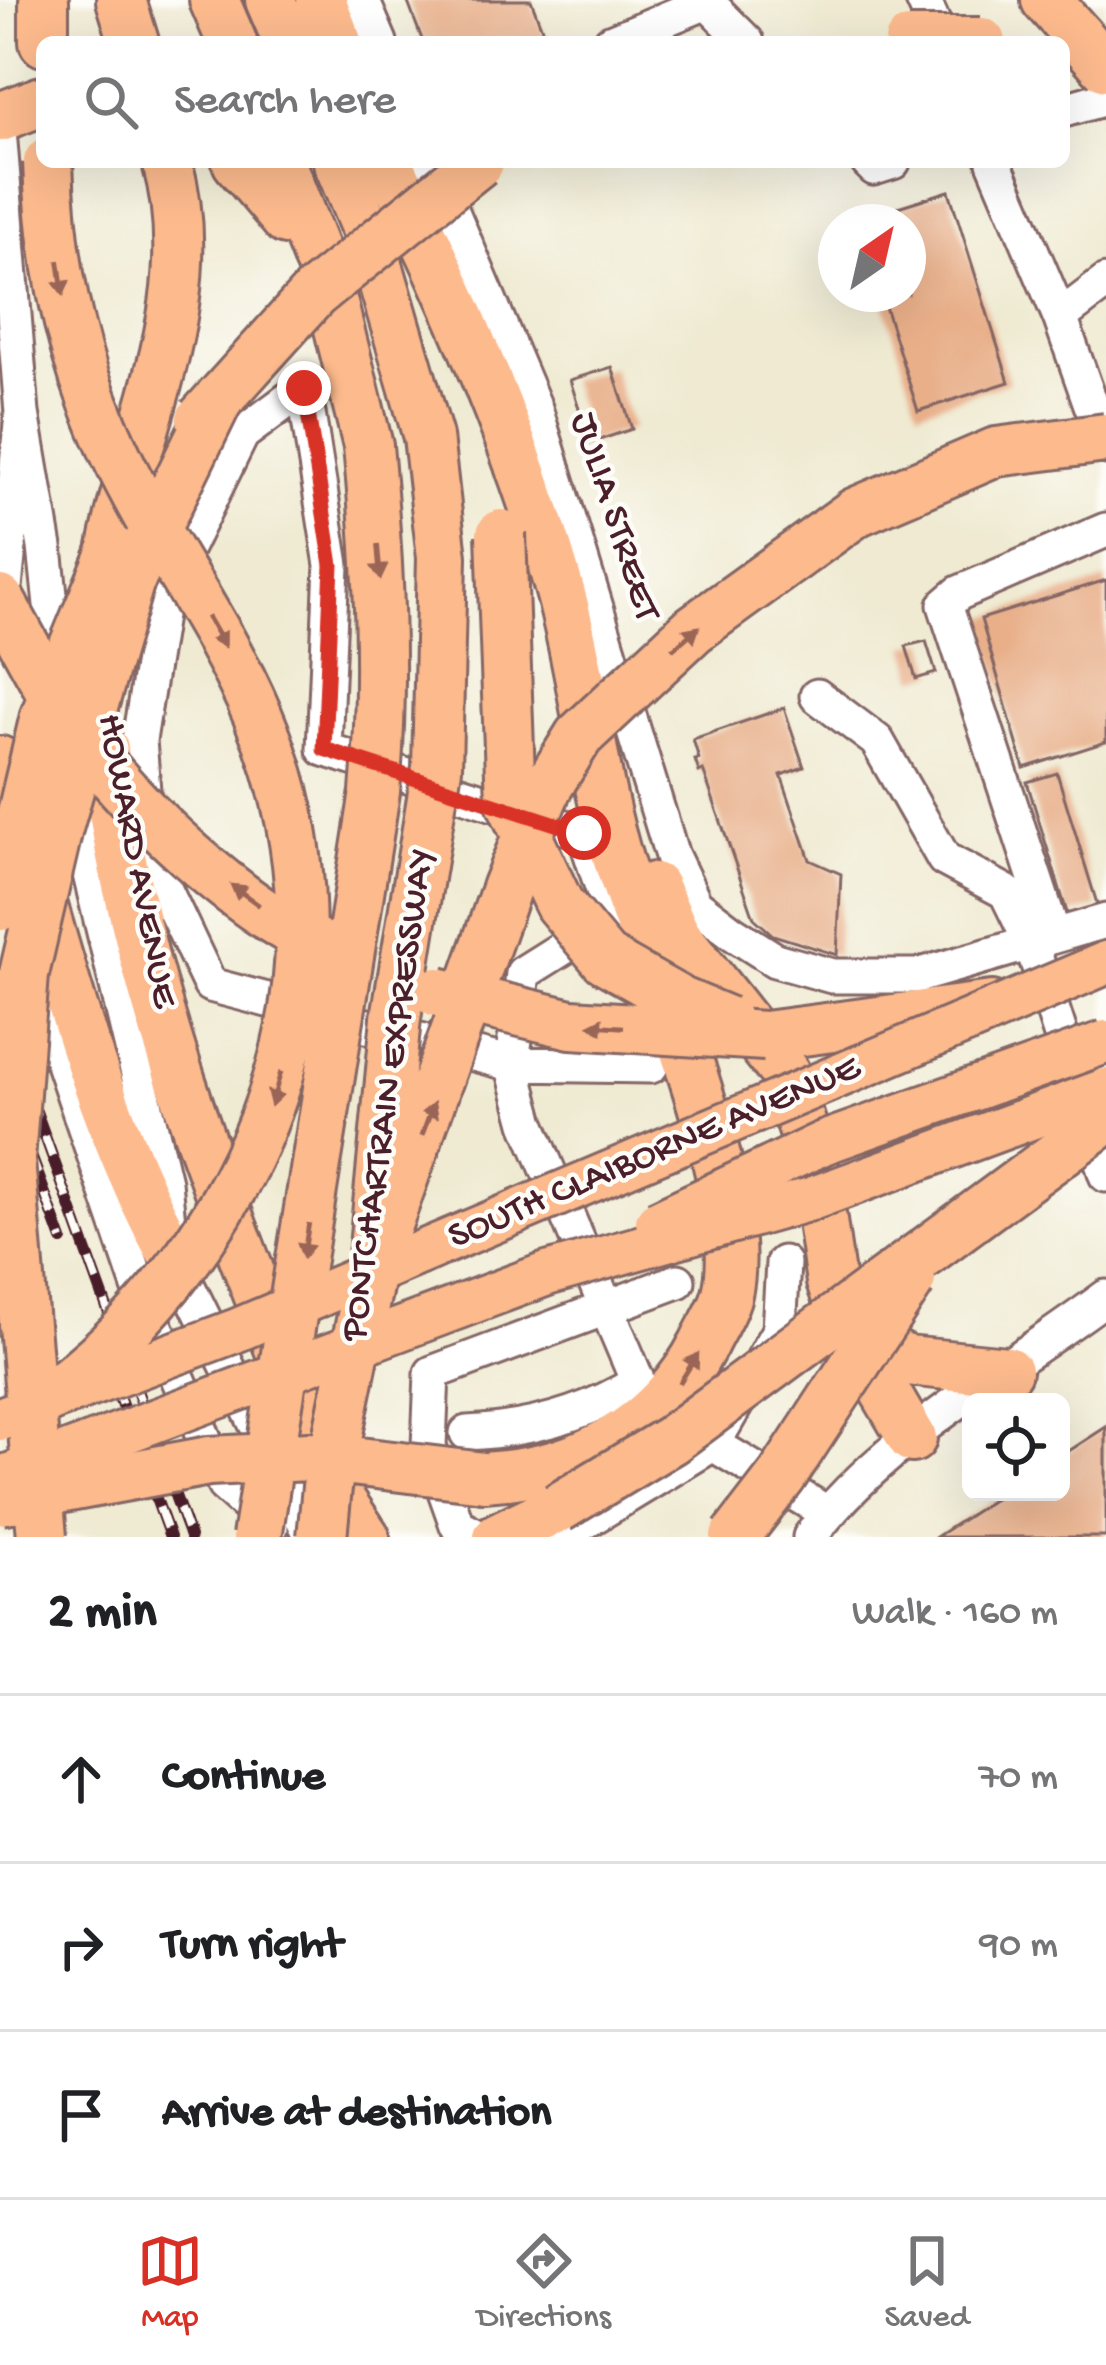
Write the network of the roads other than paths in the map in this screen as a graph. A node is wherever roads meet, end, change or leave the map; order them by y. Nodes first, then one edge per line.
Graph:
1 (44, 0) edge
2 (121, 0) edge
3 (214, 0) edge
4 (270, 0) edge
5 (320, 0) edge
6 (362, 0) edge
7 (923, 0) edge
8 (1046, 0) edge
9 (44, 36) edge
10 (132, 36) edge
11 (229, 36) edge
12 (285, 36) edge
13 (335, 36) edge
14 (377, 36) edge
15 (624, 36) edge
16 (741, 36) edge
17 (939, 36) edge
18 (1070, 56) edge
19 (1106, 66) edge
20 (1106, 98) edge
21 (36, 103) edge
22 (1070, 108) edge
23 (0, 117) edge
24 (0, 142) edge
25 (49, 168) edge
26 (169, 168) edge
27 (243, 168) edge
28 (282, 168) edge
29 (340, 168) edge
30 (391, 168) edge
31 (434, 168) edge
32 (472, 168) edge
33 (997, 168) edge
34 (5, 257) edge
35 (1106, 282) edge
36 (328, 284) junction
37 (455, 298) junction
38 (1060, 317) junction
39 (219, 398) junction
40 (22, 413) junction
41 (1106, 442) edge
42 (1106, 530) edge
43 (0, 600) edge
44 (0, 641) edge
45 (578, 676) junction
46 (818, 696) dead end
47 (0, 761) edge
48 (0, 858) edge
49 (0, 906) edge
50 (1106, 921) edge
51 (1042, 939) junction
52 (1106, 963) edge
53 (997, 1006) junction
54 (1106, 1012) edge
55 (765, 1036) junction
56 (1106, 1042) edge
57 (512, 1064) junction
58 (651, 1066) dead end
59 (1106, 1090) edge
60 (1106, 1119) edge
61 (736, 1123) junction
62 (1106, 1175) edge
63 (967, 1217) junction
64 (171, 1252) junction
65 (783, 1263) dead end
66 (372, 1268) junction
67 (547, 1274) junction
68 (678, 1281) dead end
69 (1106, 1298) edge
70 (608, 1307) junction
71 (849, 1330) junction
72 (1007, 1371) junction
73 (22, 1410) edge
74 (912, 1438) junction
75 (713, 1444) junction
76 (475, 1455) junction
77 (0, 1479) edge
78 (0, 1500) edge
79 (323, 1522) edge
80 (818, 1525) edge
81 (42, 1537) edge
82 (256, 1537) edge
83 (281, 1537) edge
84 (365, 1537) edge
85 (384, 1537) edge
86 (480, 1537) edge
87 (498, 1537) edge
88 (560, 1537) edge
89 (735, 1537) edge

1 - 9 highway
2 - 10 highway
3 - 11 highway
4 - 12 highway
5 - 13 highway
6 - 14 street
7 - 17 street
8 - 19 highway
15 - 16 street
18 - 19 highway
20 - 22 street
21 - 23 highway
24 - 34 street, HOWARD AVENUE
25 -> 73 highway, bridge
26 - 79 highway
27 - 36 highway
28 - 36 highway, PONTCHARTRAIN EXPRESSWAY
29 - 66 highway, PONTCHARTRAIN EXPRESSWAY, bridge
30 - 37 highway
31 - 51 street, JULIA STREET
32 - 39 highway, bridge
33 - 38 street
34 - 40 street, HOWARD AVENUE
35 - 38 street
36 -> 82 highway, PONTCHARTRAIN EXPRESSWAY, bridge
37 - 45 highway
37 - 55 highway, bridge
38 - 41 street
39 - 49 highway, bridge
39 - 81 highway, bridge
40 - 44 street, HOWARD AVENUE
40 - 64 street, HOWARD AVENUE
66 -> 41 highway, bridge
42 - 51 street
55 -> 43 highway, bridge
45 - 71 highway
76 -> 45 highway
46 - 51 street
47 - 64 highway, bridge
48 - 83 street
50 - 51 street
51 - 62 street
52 - 53 main road, SOUTH CLAIBORNE AVENUE, bridge
53 - 55 highway, bridge
53 - 61 main road, SOUTH CLAIBORNE AVENUE, bridge
54 - 61 main road, bridge
56 - 67 main road, bridge
57 - 57 street
57 - 58 street
57 - 70 street
59 - 67 main road, SOUTH CLAIBORNE AVENUE, bridge
60 - 63 highway, bridge
61 - 73 main road, SOUTH CLAIBORNE AVENUE, bridge
63 - 87 highway, bridge
63 - 89 highway, bridge
64 - 79 street
65 - 75 street
66 - 79 highway, PONTCHARTRAIN EXPRESSWAY, bridge
67 - 77 main road, SOUTH CLAIBORNE AVENUE, bridge
68 - 70 street
69 - 72 street
70 - 76 street
70 - 86 street
71 - 72 highway
71 - 74 highway
72 - 74 street
74 - 80 street
75 - 80 street
75 - 88 street
76 - 78 highway, bridge
79 - 84 highway
79 - 85 highway

